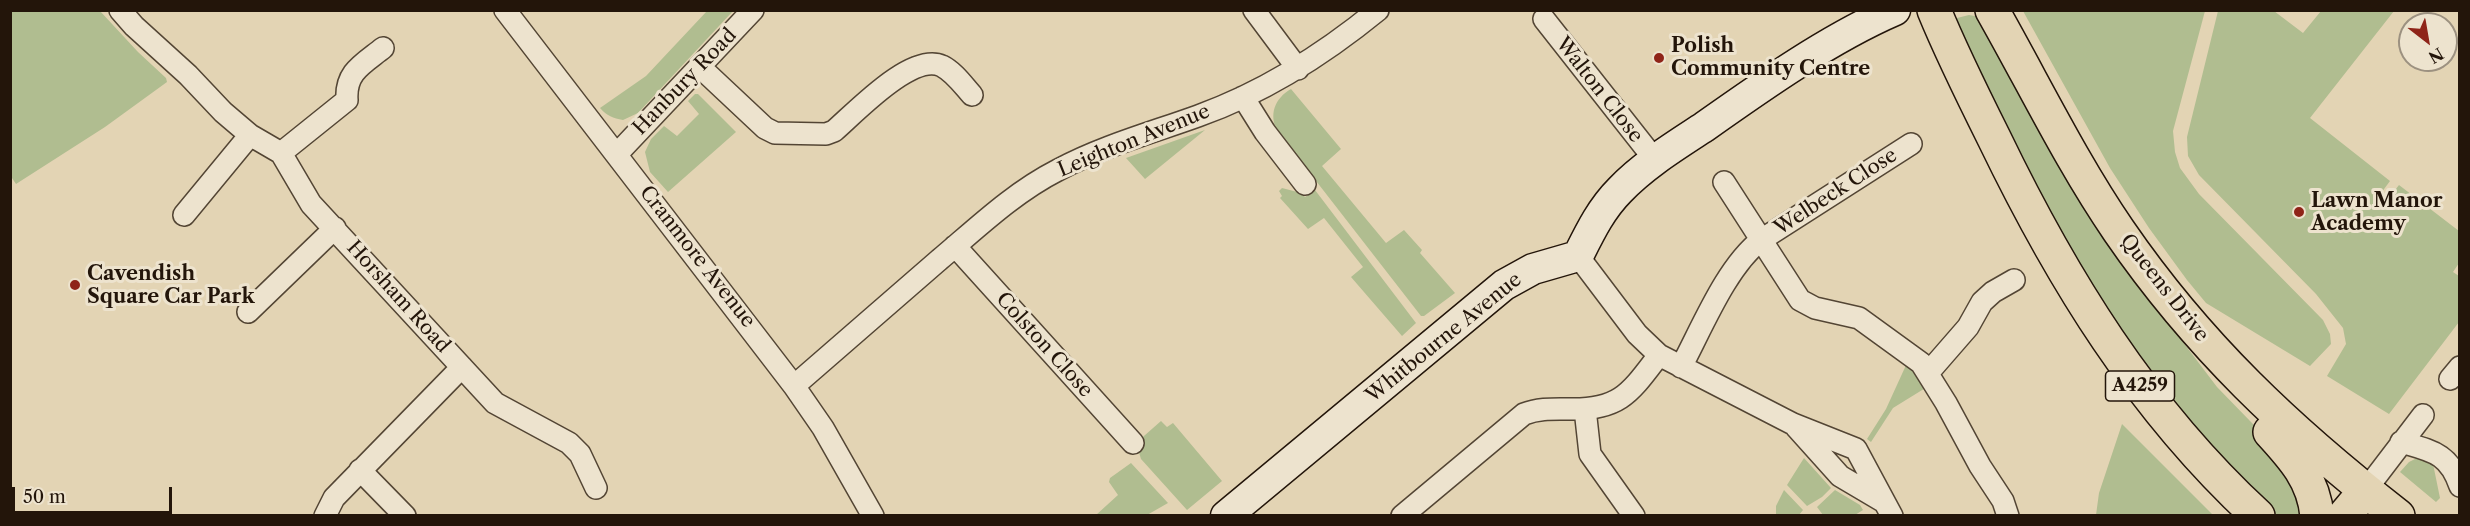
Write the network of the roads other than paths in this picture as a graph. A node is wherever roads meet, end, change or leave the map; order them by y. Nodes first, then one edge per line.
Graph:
1 (120, 10) edge
2 (505, 10) edge
3 (753, 10) edge
4 (1254, 10) edge
5 (1378, 10) edge
6 (1934, 10) edge
7 (1992, 10) edge
8 (1880, 14) edge
9 (1544, 19) dead end
10 (383, 48) dead end
11 (700, 67) junction
12 (1298, 69) junction
13 (972, 95) dead end
14 (1243, 97) junction
15 (250, 135) junction
16 (1911, 144) dead end
17 (281, 153) junction
18 (617, 154) junction
19 (1655, 160) junction
20 (1724, 182) dead end
21 (1305, 184) dead end
22 (184, 215) dead end
23 (335, 228) junction
24 (1761, 240) junction
25 (956, 246) junction
26 (1578, 256) junction
27 (2014, 280) dead end
28 (248, 312) dead end
29 (1659, 355) junction
30 (462, 367) junction
31 (1682, 367) junction
32 (2228, 368) junction
33 (1928, 373) junction
34 (794, 386) junction
35 (1585, 409) junction
36 (2422, 415) dead end
37 (1793, 424) junction
38 (2402, 442) junction
39 (1133, 443) dead end
40 (360, 470) junction
41 (2460, 486) edge
42 (596, 488) dead end
43 (2362, 503) edge
44 (1888, 509) edge
45 (325, 516) edge
46 (405, 516) edge
47 (873, 516) edge
48 (1226, 516) edge
49 (1402, 516) edge
50 (1634, 516) edge
51 (2008, 516) edge
52 (2258, 516) edge
53 (2317, 516) edge
54 (2344, 516) edge
55 (2398, 516) edge

1 - 15 street, Horsham Road
2 - 18 street, Cranmore Avenue
3 - 11 street, Hanbury Road
4 - 12 street
5 - 12 street, Leighton Avenue
6 - 52 main road, A4259
7 - 32 main road, Queens Drive
8 - 19 street
9 - 19 street, Walton Close
10 - 17 street
11 - 13 street
11 - 18 street, Hanbury Road
12 - 14 street, Leighton Avenue
14 - 21 street
14 - 25 street, Leighton Avenue
15 - 17 street, Horsham Road
15 - 22 street
16 - 24 street, Welbeck Close
17 - 23 street, Horsham Road
18 - 34 street, Cranmore Avenue
19 - 26 street
20 - 24 street, Welbeck Close
23 - 28 street, Horsham Road
23 - 30 street, Horsham Road
24 - 31 street, Welbeck Close
24 - 33 street
25 - 34 street, Leighton Avenue
25 - 39 street, Colston Close
26 - 29 street
26 - 48 street, Whitbourne Avenue
27 - 33 street
29 - 31 street
29 - 35 street
30 - 40 street, Horsham Road
30 - 42 street, Horsham Road
31 - 37 street
32 - 43 main road, Queens Drive
32 - 53 main road
33 - 51 street
34 - 47 street, Cranmore Avenue
35 - 49 street
35 - 50 street
36 - 38 street
37 - 44 street
37 - 44 street
38 - 41 street
38 - 43 street
40 - 45 street, Horsham Road
40 - 46 street
43 - 54 main road
43 - 55 main road, Queens Drive

